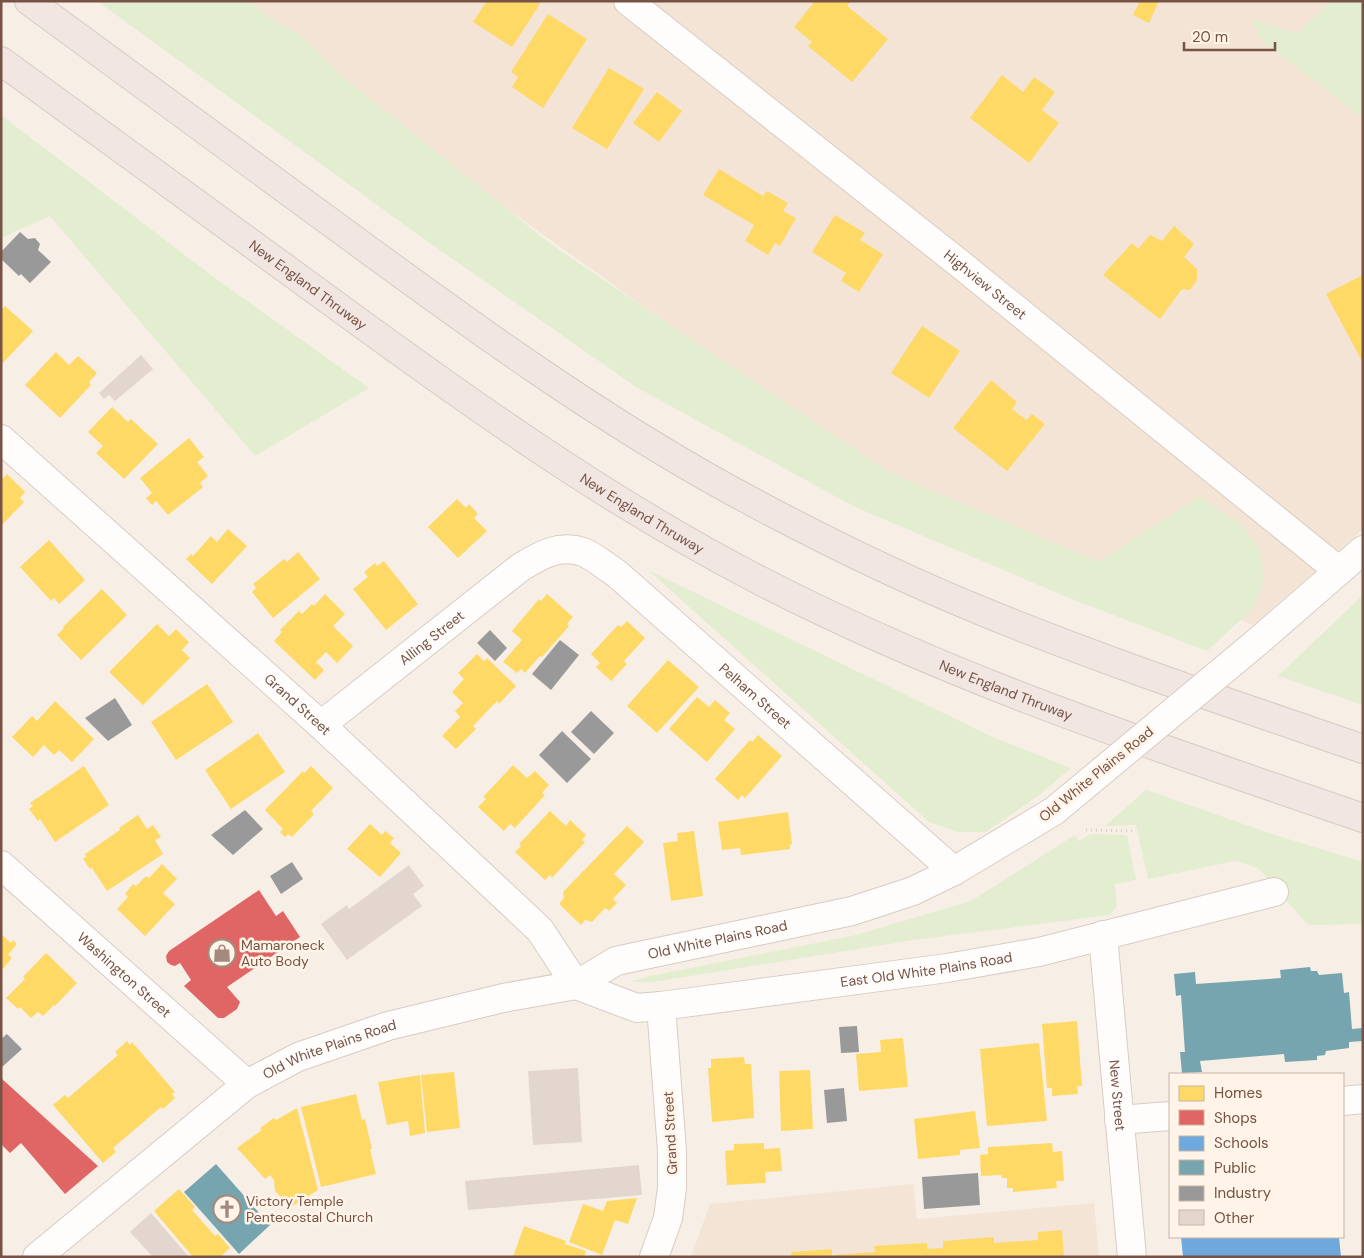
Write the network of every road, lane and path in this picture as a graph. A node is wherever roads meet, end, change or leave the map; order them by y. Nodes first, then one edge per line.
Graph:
1 (29, 1) edge
2 (628, 1) edge
3 (1, 61) edge
4 (1, 439) edge
5 (1363, 550) edge
6 (545, 553) joint
7 (1339, 571) junction
8 (321, 725) junction
9 (1363, 749) edge
10 (1363, 818) edge
11 (1086, 830) dead end
12 (1133, 831) dead end
13 (1, 865) edge
14 (954, 871) junction
15 (1274, 892) dead end
16 (1103, 935) junction
17 (576, 985) junction
18 (661, 1006) junction
19 (246, 1084) junction
20 (1363, 1099) edge
21 (1344, 1101) edge
22 (1169, 1116) edge
23 (1120, 1120) junction
24 (36, 1257) edge
25 (654, 1257) edge
26 (1132, 1257) edge

1 - 9 highway
2 - 7 street, Highview Street
3 - 10 highway, New England Thruway
4 - 8 street, Grand Street
5 - 7 street, Old White Plains Road
6 - 8 street, Alling Street
6 - 14 street, Pelham Street
7 - 14 street, Old White Plains Road, bridge
8 - 17 street, Grand Street
11 - 12 path
13 - 19 street, Washington Street
14 - 17 street, Old White Plains Road
15 - 16 street, East Old White Plains Road
16 - 18 street, East Old White Plains Road
16 - 23 street, New Street
17 - 18 street, East Old White Plains Road
17 - 19 street, Old White Plains Road
18 - 25 street, Grand Street
19 - 24 street, Old White Plains Road
20 - 21 street
22 - 23 street
23 - 26 street, New Street

